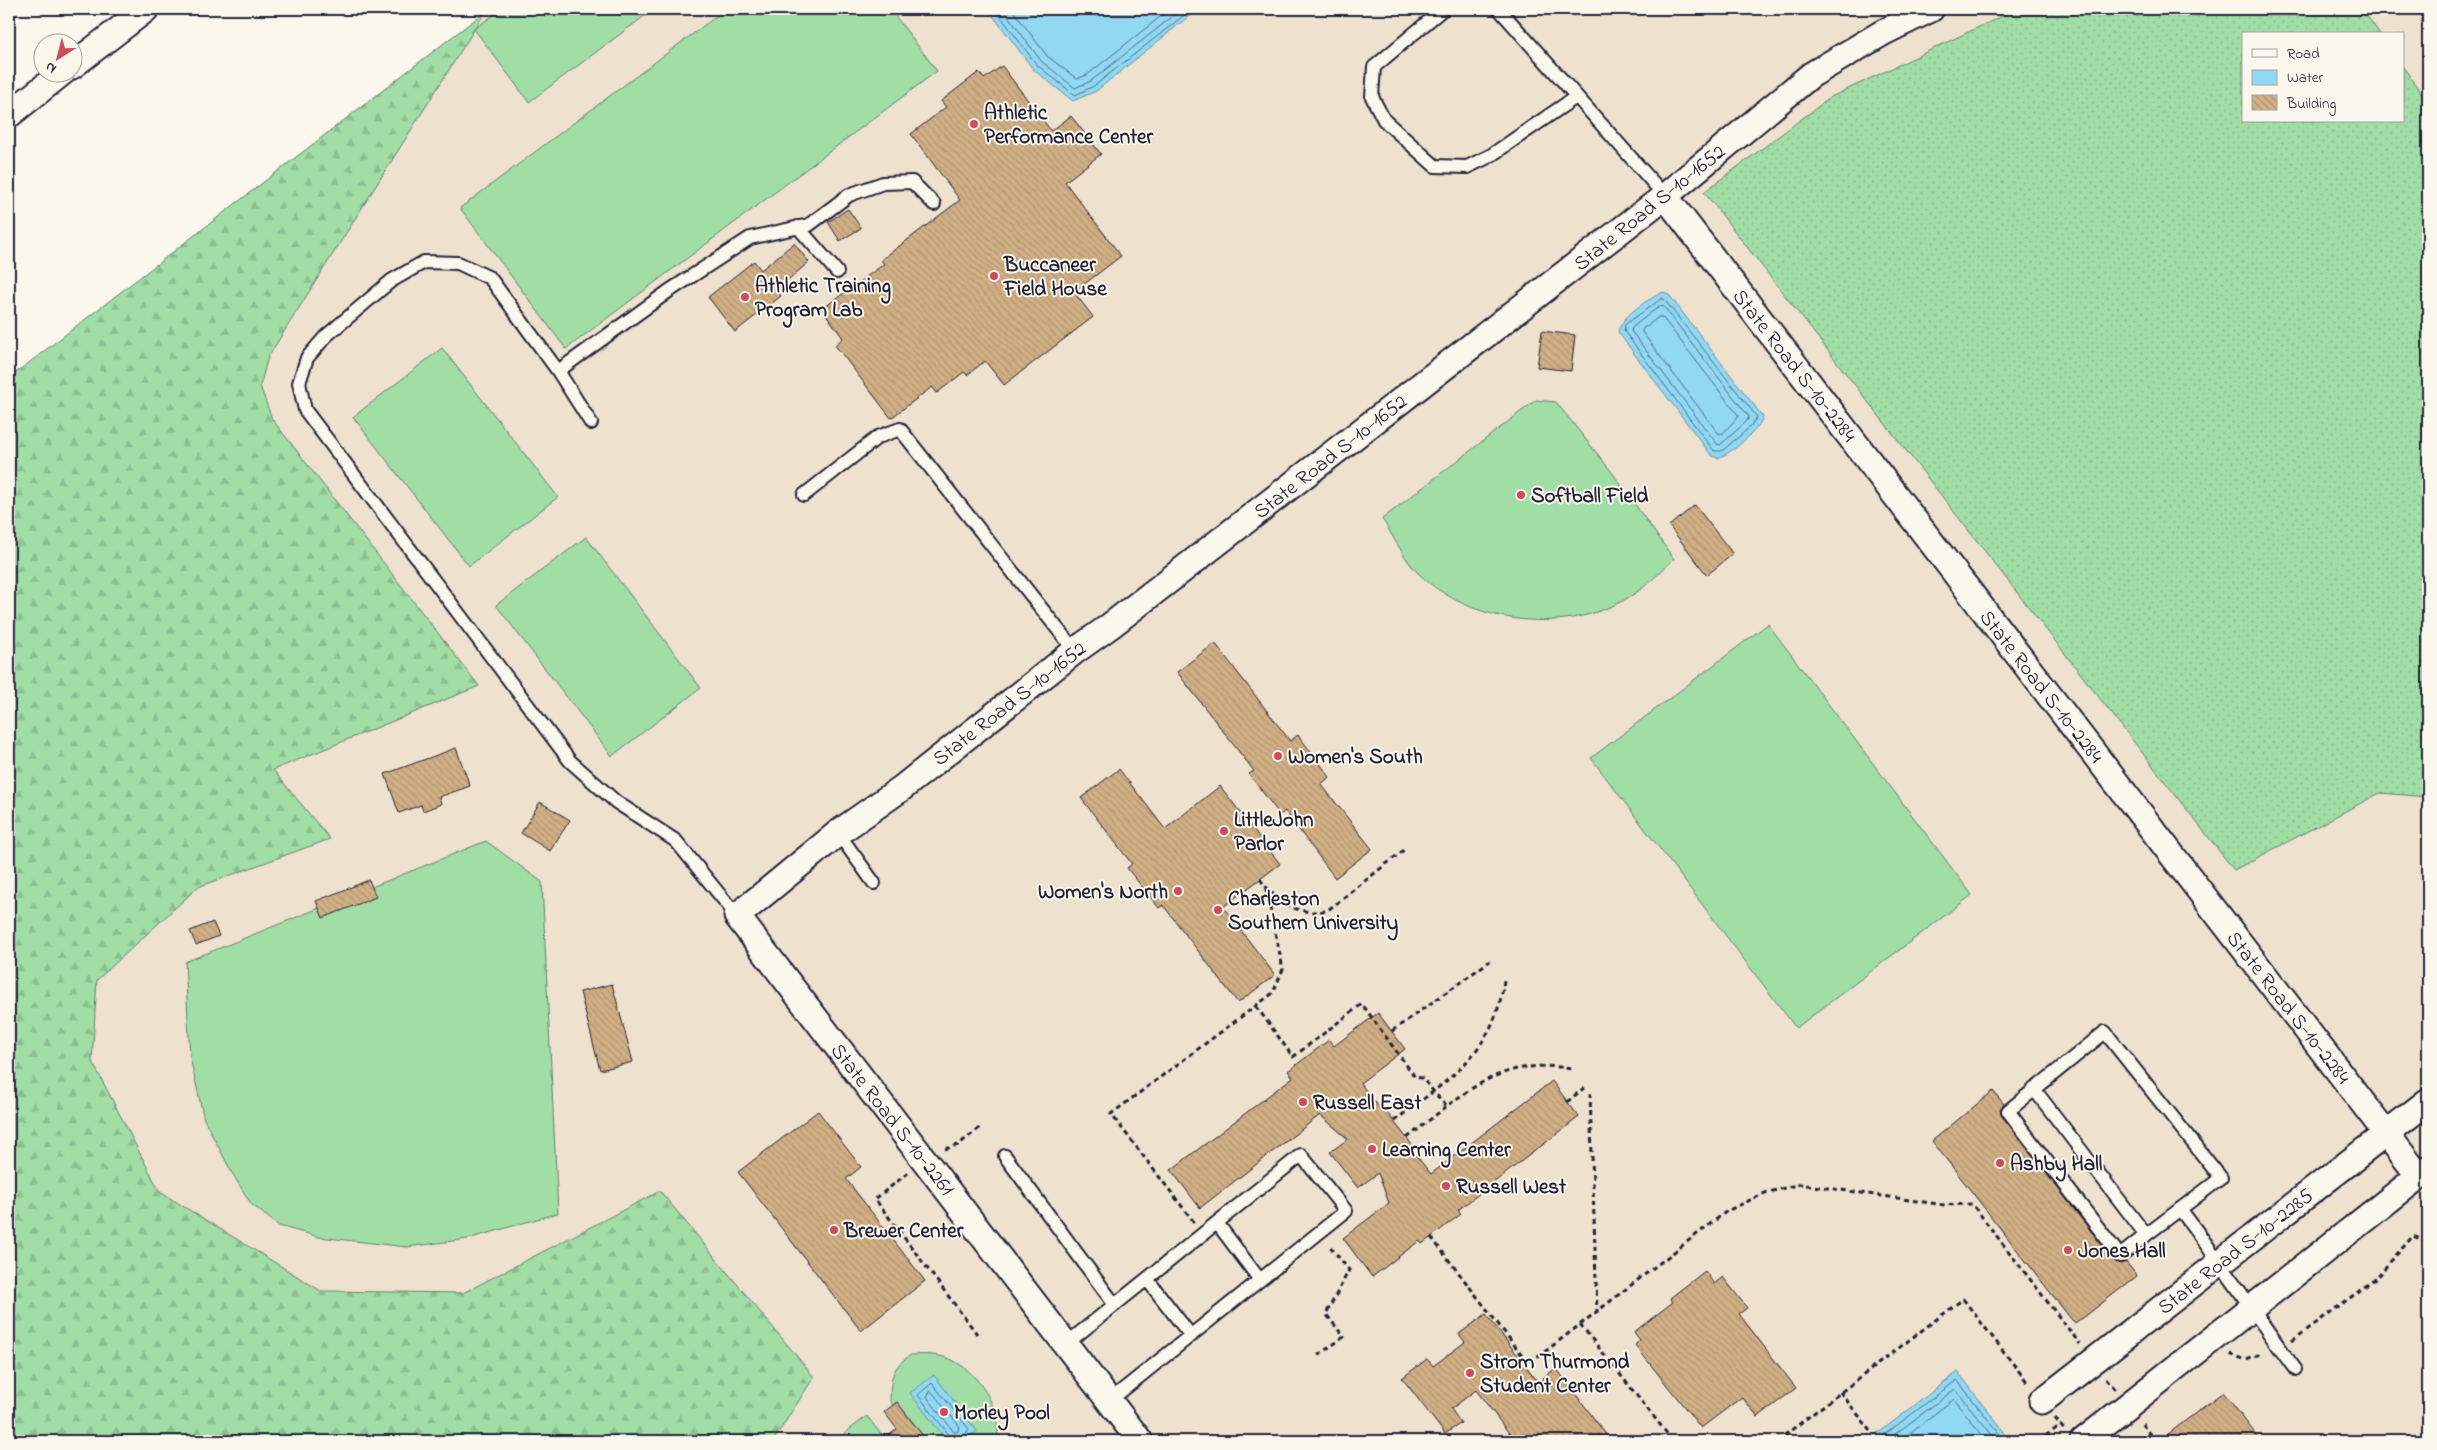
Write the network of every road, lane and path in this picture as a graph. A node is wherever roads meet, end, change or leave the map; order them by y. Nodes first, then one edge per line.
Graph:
1 (146, 9) edge
2 (1443, 9) edge
3 (1499, 9) edge
4 (1931, 9) edge
5 (1916, 12) edge
6 (82, 58) edge
7 (51, 82) edge
8 (1576, 97) junction
9 (9, 115) edge
10 (1665, 196) junction
11 (934, 204) dead end
12 (798, 227) junction
13 (836, 272) dead end
14 (558, 371) junction
15 (591, 424) dead end
16 (804, 495) dead end
17 (1075, 651) junction
18 (838, 833) junction
19 (1404, 850) dead end
20 (1260, 879) dead end
21 (874, 884) dead end
22 (1266, 888) junction
23 (737, 916) junction
24 (1490, 961) dead end
25 (1504, 980) dead end
26 (1256, 1006) junction
27 (1392, 1031) dead end
28 (1572, 1069) dead end
29 (1586, 1087) dead end
30 (2034, 1089) junction
31 (1434, 1090) junction
32 (1590, 1093) dead end
33 (2428, 1101) edge
34 (1568, 1102) dead end
35 (1447, 1107) junction
36 (1394, 1121) dead end
37 (982, 1126) dead end
38 (2386, 1134) junction
39 (1407, 1138) dead end
40 (1005, 1156) dead end
41 (924, 1161) junction
42 (2424, 1172) edge
43 (2180, 1209) junction
44 (1217, 1223) junction
45 (1319, 1233) junction
46 (1202, 1234) junction
47 (2146, 1235) junction
48 (1432, 1237) dead end
49 (2428, 1242) edge
50 (2221, 1262) junction
51 (1147, 1279) junction
52 (1260, 1280) junction
53 (1115, 1305) junction
54 (2251, 1309) junction
55 (1597, 1312) junction
56 (2428, 1321) edge
57 (1580, 1324) junction
58 (2424, 1324) dead end
59 (977, 1334) dead end
60 (1191, 1336) junction
61 (1066, 1344) junction
62 (2207, 1344) junction
63 (2281, 1349) junction
64 (1318, 1355) dead end
65 (2094, 1362) junction
66 (2295, 1368) dead end
67 (1840, 1392) junction
68 (1109, 1401) junction
69 (2042, 1402) junction
70 (2128, 1406) junction
71 (2061, 1425) junction
72 (1871, 1431) dead end
73 (2076, 1439) edge
74 (1140, 1441) edge
75 (1673, 1441) edge
76 (1777, 1441) edge
77 (2038, 1441) edge
78 (2155, 1441) edge

1 - 6 street
2 - 8 lane
3 - 8 lane
4 - 5 street, State Road S-10-1652
5 - 10 street, State Road S-10-1652
7 - 9 street
8 - 10 lane
10 - 17 street, State Road S-10-1652
10 - 38 street, State Road S-10-2284
11 - 12 lane
12 - 13 lane
12 - 14 lane
14 - 15 lane
14 - 23 lane
16 - 17 lane
17 - 18 street, State Road S-10-1652
18 - 21 lane
18 - 23 street, State Road S-10-1652
19 - 22 path
20 - 22 path
22 - 26 path
23 - 41 street, State Road S-10-2261
24 - 27 path
25 - 31 path
26 - 31 path
26 - 46 path
28 - 35 path
29 - 34 path
30 - 43 lane
30 - 47 lane
30 - 47 lane
31 - 35 path
31 - 36 path
32 - 55 path
33 - 38 street, State Road S-10-2285
35 - 39 path
37 - 41 path
38 - 42 street, State Road S-10-2284
38 - 50 street, State Road S-10-2285
40 - 53 lane
41 - 59 path
41 - 61 street, State Road S-10-2261
42 - 54 street
43 - 47 lane
43 - 50 lane
44 - 45 lane
44 - 46 lane
44 - 52 lane
45 - 52 lane
45 - 64 path
46 - 51 lane
48 - 57 path
49 - 63 path
50 - 54 lane
50 - 65 street, State Road S-10-2285
51 - 53 lane
51 - 60 lane
52 - 60 lane
53 - 61 lane
54 - 62 street
54 - 63 lane
55 - 57 path
55 - 65 path
56 - 58 path
57 - 75 path
60 - 68 lane
61 - 68 street, State Road S-10-2261
62 - 63 path
62 - 70 street
63 - 66 lane
65 - 69 street, State Road S-10-2285
65 - 70 path
67 - 69 path
67 - 72 path
67 - 76 path
68 - 74 street, State Road S-10-2261
69 - 71 path
70 - 73 street
70 - 78 path
71 - 73 path
71 - 77 path

